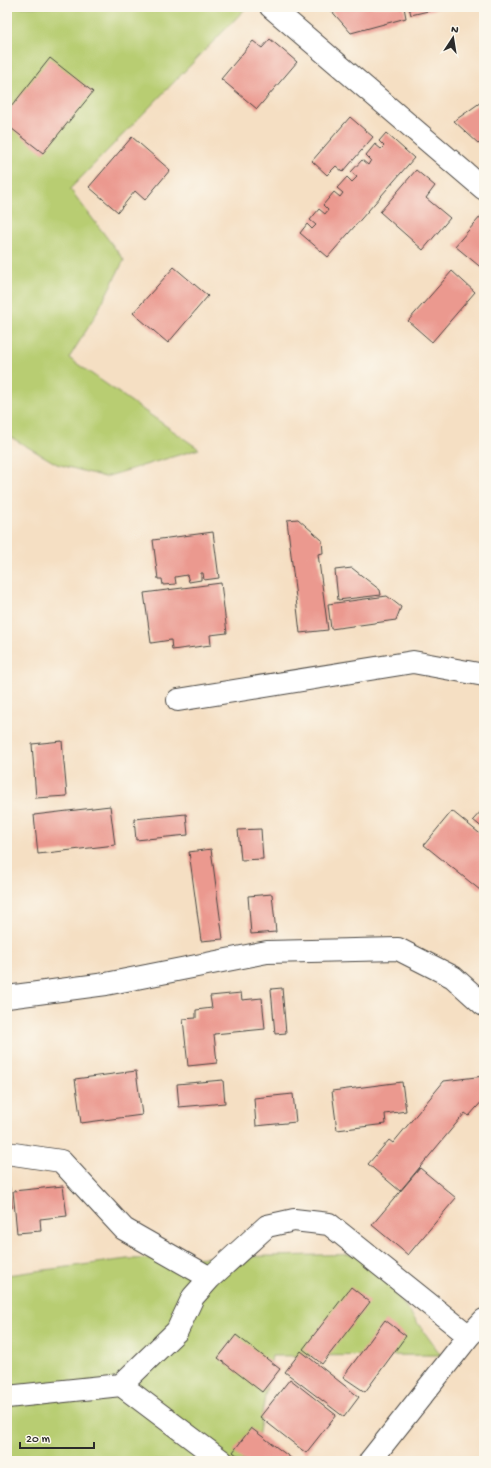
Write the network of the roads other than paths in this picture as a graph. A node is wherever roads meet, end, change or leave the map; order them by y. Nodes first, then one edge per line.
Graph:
1 (271, 7) edge
2 (484, 190) edge
3 (484, 675) edge
4 (178, 700) dead end
5 (7, 997) edge
6 (484, 1005) edge
7 (7, 1153) edge
8 (210, 1278) junction
9 (484, 1320) edge
10 (469, 1336) junction
11 (121, 1386) junction
12 (7, 1397) edge
13 (222, 1461) edge
14 (370, 1461) edge

1 - 2 street
3 - 4 street
5 - 6 street
7 - 8 street
8 - 10 street
8 - 11 street
9 - 10 street
10 - 14 street
11 - 12 street
11 - 13 street

